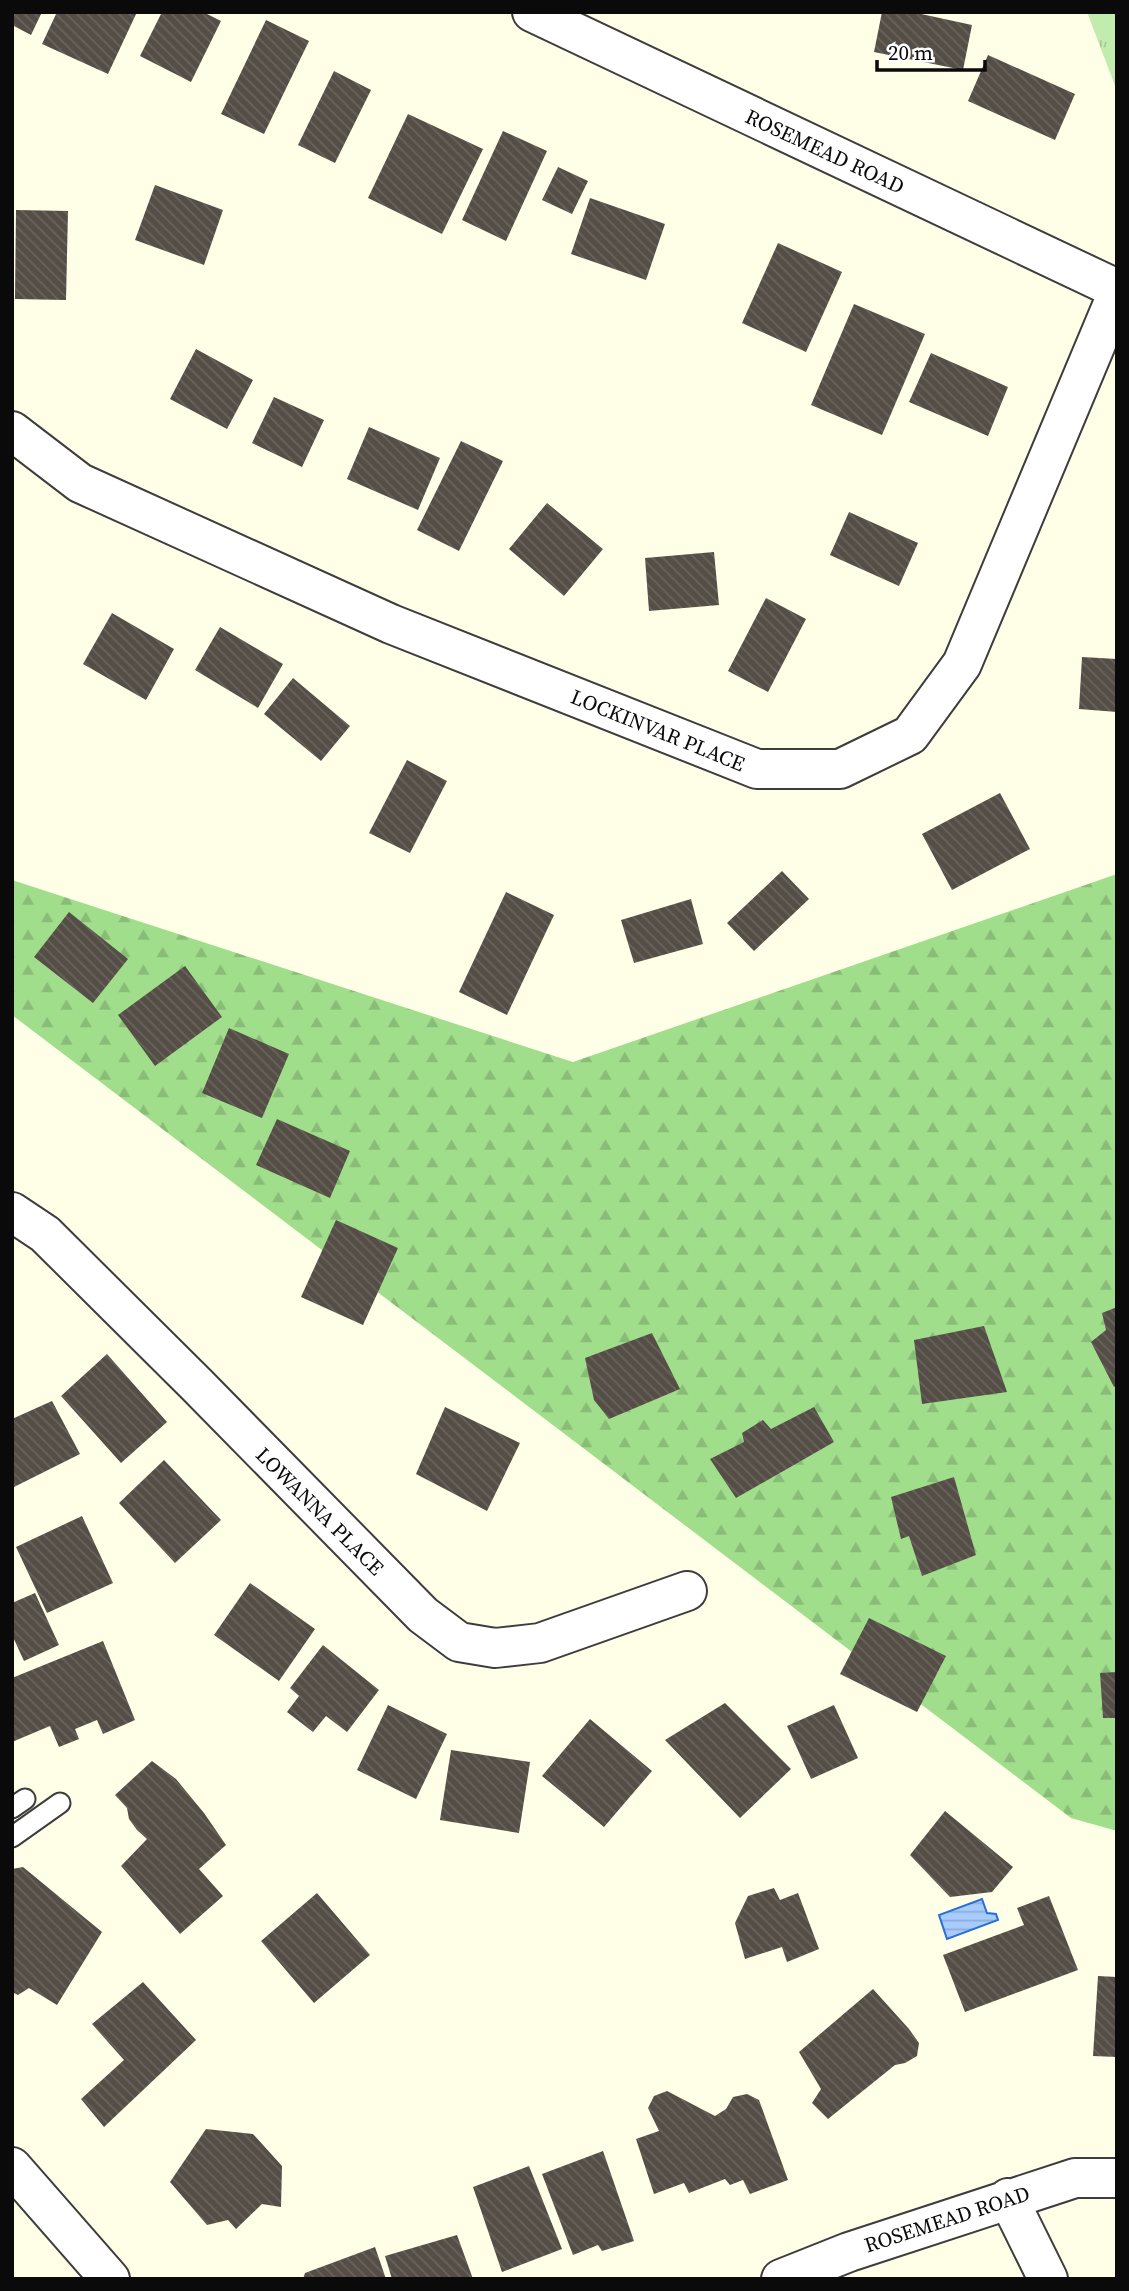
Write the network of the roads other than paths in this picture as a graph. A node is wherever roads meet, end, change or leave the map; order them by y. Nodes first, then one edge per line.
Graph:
1 (533, 12) edge
2 (1117, 292) edge
3 (12, 431) edge
4 (12, 1212) edge
5 (687, 1591) dead end
6 (60, 1803) dead end
7 (12, 1838) edge
8 (12, 2167) edge
9 (1117, 2178) edge
10 (1008, 2198) junction
11 (110, 2279) edge
12 (781, 2279) edge
13 (1048, 2279) edge

1 - 2 street, ROSEMEAD ROAD
2 - 3 street, LOCKINVAR PLACE
4 - 5 street, LOWANNA PLACE
6 - 7 lane
8 - 11 street
9 - 10 street, ROSEMEAD ROAD
10 - 12 street, ROSEMEAD ROAD
10 - 13 street

